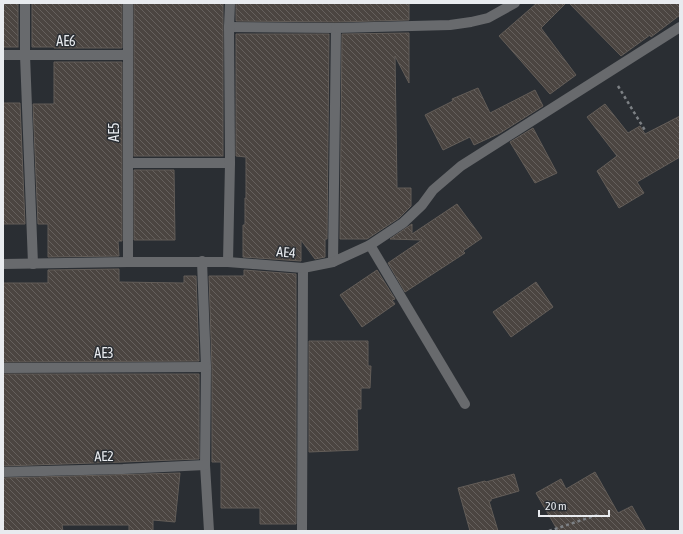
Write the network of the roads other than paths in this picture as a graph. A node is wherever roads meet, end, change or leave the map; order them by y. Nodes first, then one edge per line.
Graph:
1 (25, 3) edge
2 (128, 3) edge
3 (230, 3) edge
4 (515, 3) edge
5 (229, 27) junction
6 (680, 27) edge
7 (336, 28) junction
8 (3, 55) edge
9 (25, 55) junction
10 (128, 55) junction
11 (128, 163) junction
12 (230, 163) junction
13 (370, 245) junction
14 (202, 261) junction
15 (128, 262) junction
16 (228, 262) junction
17 (333, 262) junction
18 (3, 264) edge
19 (33, 264) junction
20 (303, 268) junction
21 (206, 367) junction
22 (3, 368) edge
23 (465, 404) dead end
24 (205, 465) junction
25 (3, 472) edge
26 (209, 531) edge
27 (302, 531) edge

1 - 9 street
2 - 10 street, AE5
3 - 5 street
4 - 7 street
5 - 7 street
5 - 12 street
6 - 13 street
7 - 17 street
8 - 9 street, AE6
9 - 10 street, AE6
9 - 19 street
10 - 11 street, AE5
11 - 12 street
11 - 15 street, AE5
12 - 16 street
13 - 17 street
13 - 23 street
14 - 15 street, AE4
14 - 16 street, AE4
14 - 21 street
15 - 19 street, AE4
16 - 20 street, AE4
17 - 20 street
18 - 19 street, AE4
20 - 27 street, AE4
21 - 22 street, AE3
21 - 24 street
24 - 25 street, AE2
24 - 26 street

